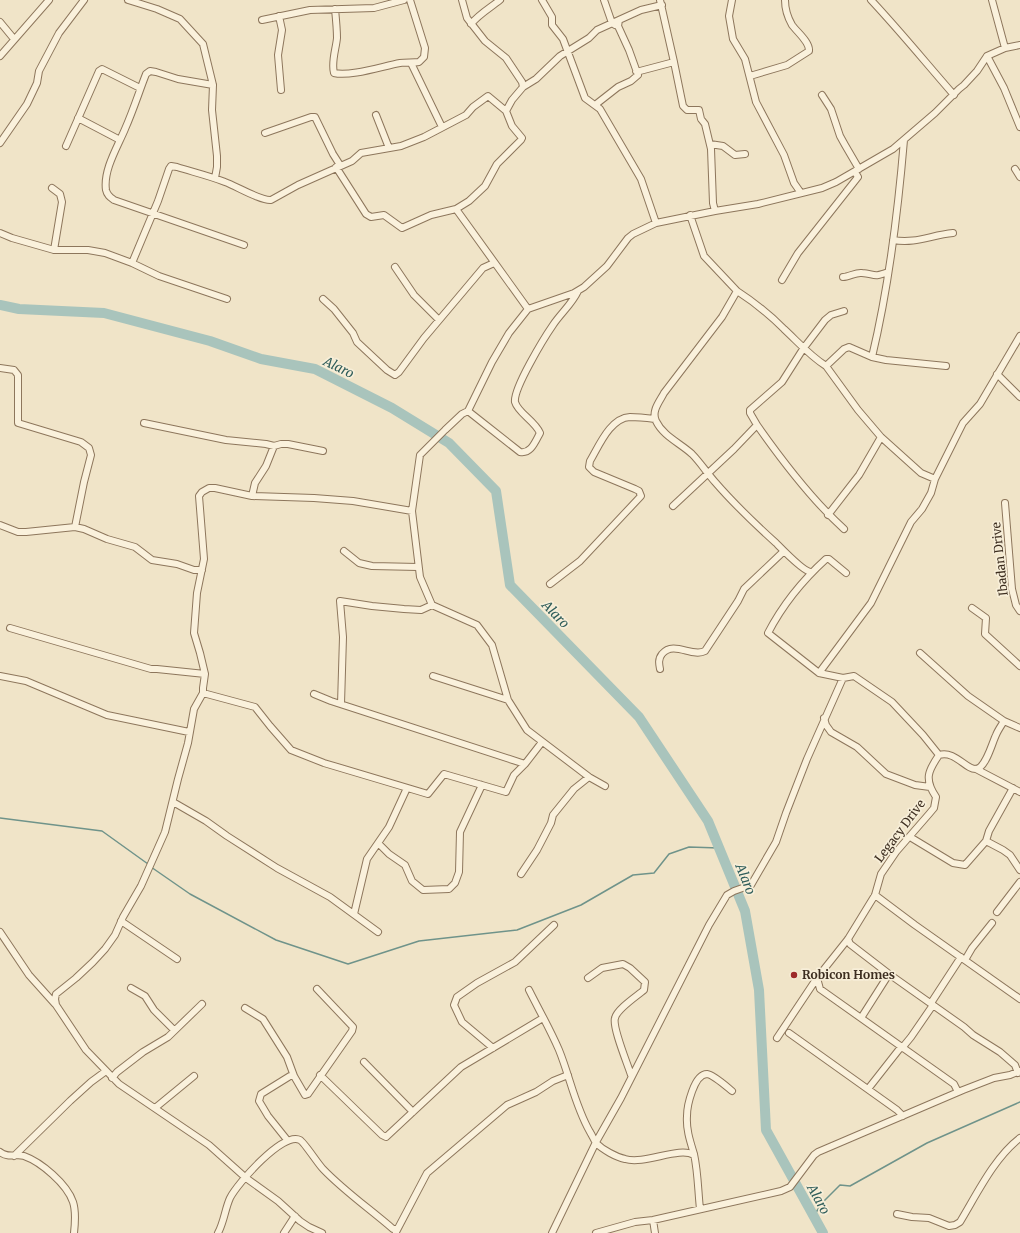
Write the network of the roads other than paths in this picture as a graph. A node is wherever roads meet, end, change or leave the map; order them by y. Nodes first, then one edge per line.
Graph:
1 (49, 0) edge
2 (84, 0) edge
3 (128, 0) edge
4 (404, 0) edge
5 (410, 0) edge
6 (462, 0) edge
7 (500, 0) edge
8 (542, 0) edge
9 (604, 0) edge
10 (732, 0) edge
11 (785, 0) edge
12 (871, 0) edge
13 (992, 0) edge
14 (661, 3) edge
15 (335, 9) junction
16 (279, 16) junction
17 (262, 20) dead end
18 (0, 22) edge
19 (616, 23) junction
20 (471, 24) junction
21 (14, 39) junction
22 (1020, 45) edge
23 (1005, 48) junction
24 (568, 51) junction
25 (0, 56) edge
26 (986, 56) junction
27 (674, 62) junction
28 (411, 63) junction
29 (636, 71) junction
30 (750, 76) junction
31 (524, 84) junction
32 (213, 85) junction
33 (140, 88) junction
34 (281, 90) dead end
35 (822, 95) dead end
36 (954, 95) junction
37 (595, 105) junction
38 (506, 111) junction
39 (376, 115) dead end
40 (78, 118) junction
41 (1020, 127) edge
42 (442, 128) junction
43 (265, 133) dead end
44 (120, 140) junction
45 (904, 140) junction
46 (0, 143) edge
47 (710, 144) junction
48 (66, 146) dead end
49 (389, 148) junction
50 (745, 154) dead end
51 (338, 166) junction
52 (1015, 169) dead end
53 (857, 170) junction
54 (1020, 177) edge
55 (215, 178) junction
56 (52, 188) dead end
57 (801, 194) junction
58 (456, 209) junction
59 (715, 211) junction
60 (153, 212) junction
61 (690, 215) junction
62 (656, 223) junction
63 (0, 233) edge
64 (953, 233) dead end
65 (893, 240) junction
66 (244, 245) dead end
67 (54, 250) junction
68 (132, 263) junction
69 (494, 263) junction
70 (394, 267) dead end
71 (888, 272) junction
72 (843, 277) dead end
73 (782, 280) dead end
74 (578, 291) junction
75 (737, 291) junction
76 (227, 299) dead end
77 (323, 299) dead end
78 (528, 309) junction
79 (844, 311) dead end
80 (439, 320) junction
81 (1020, 336) edge
82 (803, 349) junction
83 (872, 357) junction
84 (826, 366) junction
85 (946, 366) dead end
86 (0, 368) edge
87 (997, 374) junction
88 (1020, 397) edge
89 (468, 411) junction
90 (655, 419) junction
91 (144, 423) dead end
92 (757, 425) junction
93 (882, 437) junction
94 (274, 446) junction
95 (323, 451) dead end
96 (708, 473) junction
97 (934, 479) junction
98 (252, 496) junction
99 (1005, 503) dead end
100 (673, 506) dead end
101 (412, 511) junction
102 (828, 515) junction
103 (0, 525) edge
104 (75, 527) junction
105 (844, 529) dead end
106 (344, 551) dead end
107 (784, 551) junction
108 (418, 567) junction
109 (202, 570) junction
110 (811, 572) junction
111 (846, 573) dead end
112 (550, 584) dead end
113 (432, 605) junction
114 (972, 608) dead end
115 (1020, 611) edge
116 (10, 628) dead end
117 (920, 653) dead end
118 (1020, 666) edge
119 (660, 670) dead end
120 (819, 673) junction
121 (205, 674) junction
122 (0, 676) edge
123 (433, 676) dead end
124 (843, 678) junction
125 (203, 693) junction
126 (314, 694) dead end
127 (508, 700) junction
128 (342, 704) junction
129 (824, 718) junction
130 (1004, 721) junction
131 (1020, 728) edge
132 (189, 732) junction
133 (542, 742) junction
134 (939, 755) junction
135 (525, 764) junction
136 (976, 769) junction
137 (589, 777) junction
138 (482, 785) junction
139 (605, 786) dead end
140 (930, 787) junction
141 (406, 788) junction
142 (1013, 788) junction
143 (1020, 792) edge
144 (173, 802) junction
145 (910, 837) junction
146 (986, 841) junction
147 (378, 843) junction
148 (1020, 870) edge
149 (522, 874) dead end
150 (1020, 882) edge
151 (875, 895) junction
152 (998, 912) dead end
153 (354, 914) junction
154 (122, 921) junction
155 (992, 923) dead end
156 (554, 925) dead end
157 (0, 932) edge
158 (378, 932) dead end
159 (848, 939) junction
160 (177, 958) dead end
161 (963, 959) junction
162 (889, 974) junction
163 (588, 978) dead end
164 (817, 978) junction
165 (131, 988) dead end
166 (317, 989) dead end
167 (529, 990) dead end
168 (1020, 999) edge
169 (202, 1004) dead end
170 (932, 1004) junction
171 (56, 1005) junction
172 (245, 1008) dead end
173 (543, 1018) junction
174 (861, 1018) junction
175 (174, 1030) junction
176 (790, 1033) dead end
177 (777, 1038) dead end
178 (901, 1047) junction
179 (493, 1048) junction
180 (364, 1062) dead end
181 (106, 1071) junction
182 (1019, 1072) edge
183 (568, 1075) junction
184 (631, 1075) junction
185 (194, 1076) dead end
186 (294, 1076) junction
187 (320, 1076) junction
188 (112, 1078) junction
189 (868, 1089) junction
190 (732, 1091) dead end
191 (958, 1092) junction
192 (155, 1108) junction
193 (413, 1112) junction
194 (903, 1116) junction
195 (1020, 1138) edge
196 (288, 1142) junction
197 (596, 1142) junction
198 (0, 1152) edge
199 (694, 1155) junction
200 (14, 1156) junction
201 (246, 1178) junction
202 (700, 1209) junction
203 (897, 1214) dead end
204 (295, 1216) junction
205 (653, 1220) junction
206 (396, 1231) edge
207 (74, 1233) edge
208 (218, 1233) edge
209 (284, 1233) edge
210 (322, 1233) edge
211 (552, 1233) edge
212 (596, 1233) edge
213 (655, 1233) edge

1 - 21 street
2 - 46 street
3 - 32 street
4 - 15 street
5 - 28 street
6 - 20 street
7 - 20 street
8 - 24 street
9 - 19 street
10 - 30 street
11 - 30 street
12 - 36 street
13 - 23 street
14 - 19 street
14 - 27 street
15 - 16 street
15 - 28 street
16 - 17 street
16 - 34 street
18 - 21 street
19 - 24 street
19 - 29 street
20 - 31 street
21 - 25 street
22 - 23 street
23 - 26 street
24 - 31 street
24 - 37 street
26 - 36 street
26 - 41 street
27 - 29 street
27 - 47 street
28 - 42 street
29 - 37 street
30 - 57 street
31 - 38 street
32 - 33 street
32 - 55 street
33 - 40 street
33 - 44 street
35 - 53 street
36 - 45 street
37 - 62 street
38 - 42 street
38 - 58 street
39 - 49 street
40 - 44 street
40 - 48 street
42 - 49 street
43 - 51 street
44 - 60 street
45 - 53 street
45 - 65 street
47 - 50 street
47 - 59 street
49 - 51 street
51 - 55 street
51 - 58 street
52 - 54 street
53 - 57 street
53 - 73 street
55 - 60 street
56 - 67 street
57 - 59 street
58 - 69 street
59 - 61 street
60 - 66 street
60 - 68 street
61 - 62 street
61 - 75 street
62 - 74 street
63 - 67 street
64 - 65 street
65 - 71 street
67 - 68 street
68 - 76 street
69 - 78 street
69 - 80 street
70 - 80 street
71 - 72 street
71 - 83 street
74 - 78 street
74 - 89 street
75 - 82 street
75 - 90 street
77 - 80 street
78 - 89 street
79 - 82 street
81 - 87 street
82 - 84 street
82 - 92 street
83 - 84 street
83 - 85 street
84 - 93 street
86 - 104 street
87 - 88 street
87 - 97 street
89 - 101 street
90 - 96 street
90 - 112 street
91 - 94 street
92 - 96 street
92 - 102 street
93 - 97 street
93 - 102 street
94 - 95 street
94 - 98 street
96 - 100 street
96 - 107 street
97 - 120 street
98 - 101 street
98 - 109 street
99 - 115 street, Ibadan Drive
101 - 108 street
102 - 105 street
103 - 104 street
104 - 109 street
106 - 108 street
107 - 110 street
107 - 119 street
108 - 113 street
109 - 121 street
110 - 111 street
110 - 120 street
113 - 127 street
113 - 128 street
114 - 118 street
116 - 121 street
117 - 130 street
120 - 124 street
121 - 125 street
122 - 132 street
123 - 127 street
124 - 129 street
124 - 134 street
125 - 132 street
125 - 141 street
126 - 128 street
127 - 133 street
128 - 135 street
129 - 140 street
129 - 184 street
130 - 131 street
130 - 136 street
132 - 144 street
133 - 135 street
133 - 137 street
134 - 136 street
134 - 140 street, Legacy Drive
135 - 138 street
136 - 142 street
137 - 139 street
137 - 149 street
138 - 141 street
138 - 147 street
140 - 145 street, Legacy Drive
141 - 147 street
142 - 143 street
142 - 146 street
144 - 153 street
144 - 154 street
145 - 146 street
145 - 151 street, Legacy Drive
146 - 148 street
147 - 153 street
150 - 152 street
151 - 159 street, Legacy Drive
151 - 161 street
153 - 158 street
154 - 160 street
154 - 171 street
155 - 161 street
156 - 179 street
157 - 171 street
159 - 162 street
159 - 164 street, Legacy Drive
161 - 168 street
161 - 170 street
162 - 170 street
162 - 174 street
163 - 184 street
164 - 174 street
164 - 177 street, Legacy Drive
165 - 175 street
166 - 187 street
167 - 173 street
169 - 175 street
170 - 178 street
170 - 182 street
171 - 181 street
172 - 186 street
173 - 179 street
173 - 183 street
174 - 178 street
175 - 188 street
176 - 189 street
178 - 189 street
178 - 191 street
179 - 193 street
180 - 193 street
181 - 188 street
181 - 200 street
182 - 191 street
183 - 197 street
183 - 206 street
184 - 197 street
185 - 192 street
186 - 187 street
186 - 196 street
187 - 193 street
188 - 192 street
189 - 194 street
190 - 199 street
191 - 194 street
192 - 201 street
194 - 202 street
195 - 203 street
196 - 201 street
196 - 206 street
197 - 199 street
197 - 211 street
198 - 200 street
199 - 202 street
200 - 207 street
201 - 204 street
201 - 208 street
202 - 205 street
204 - 209 street
204 - 210 street
205 - 212 street
205 - 213 street

